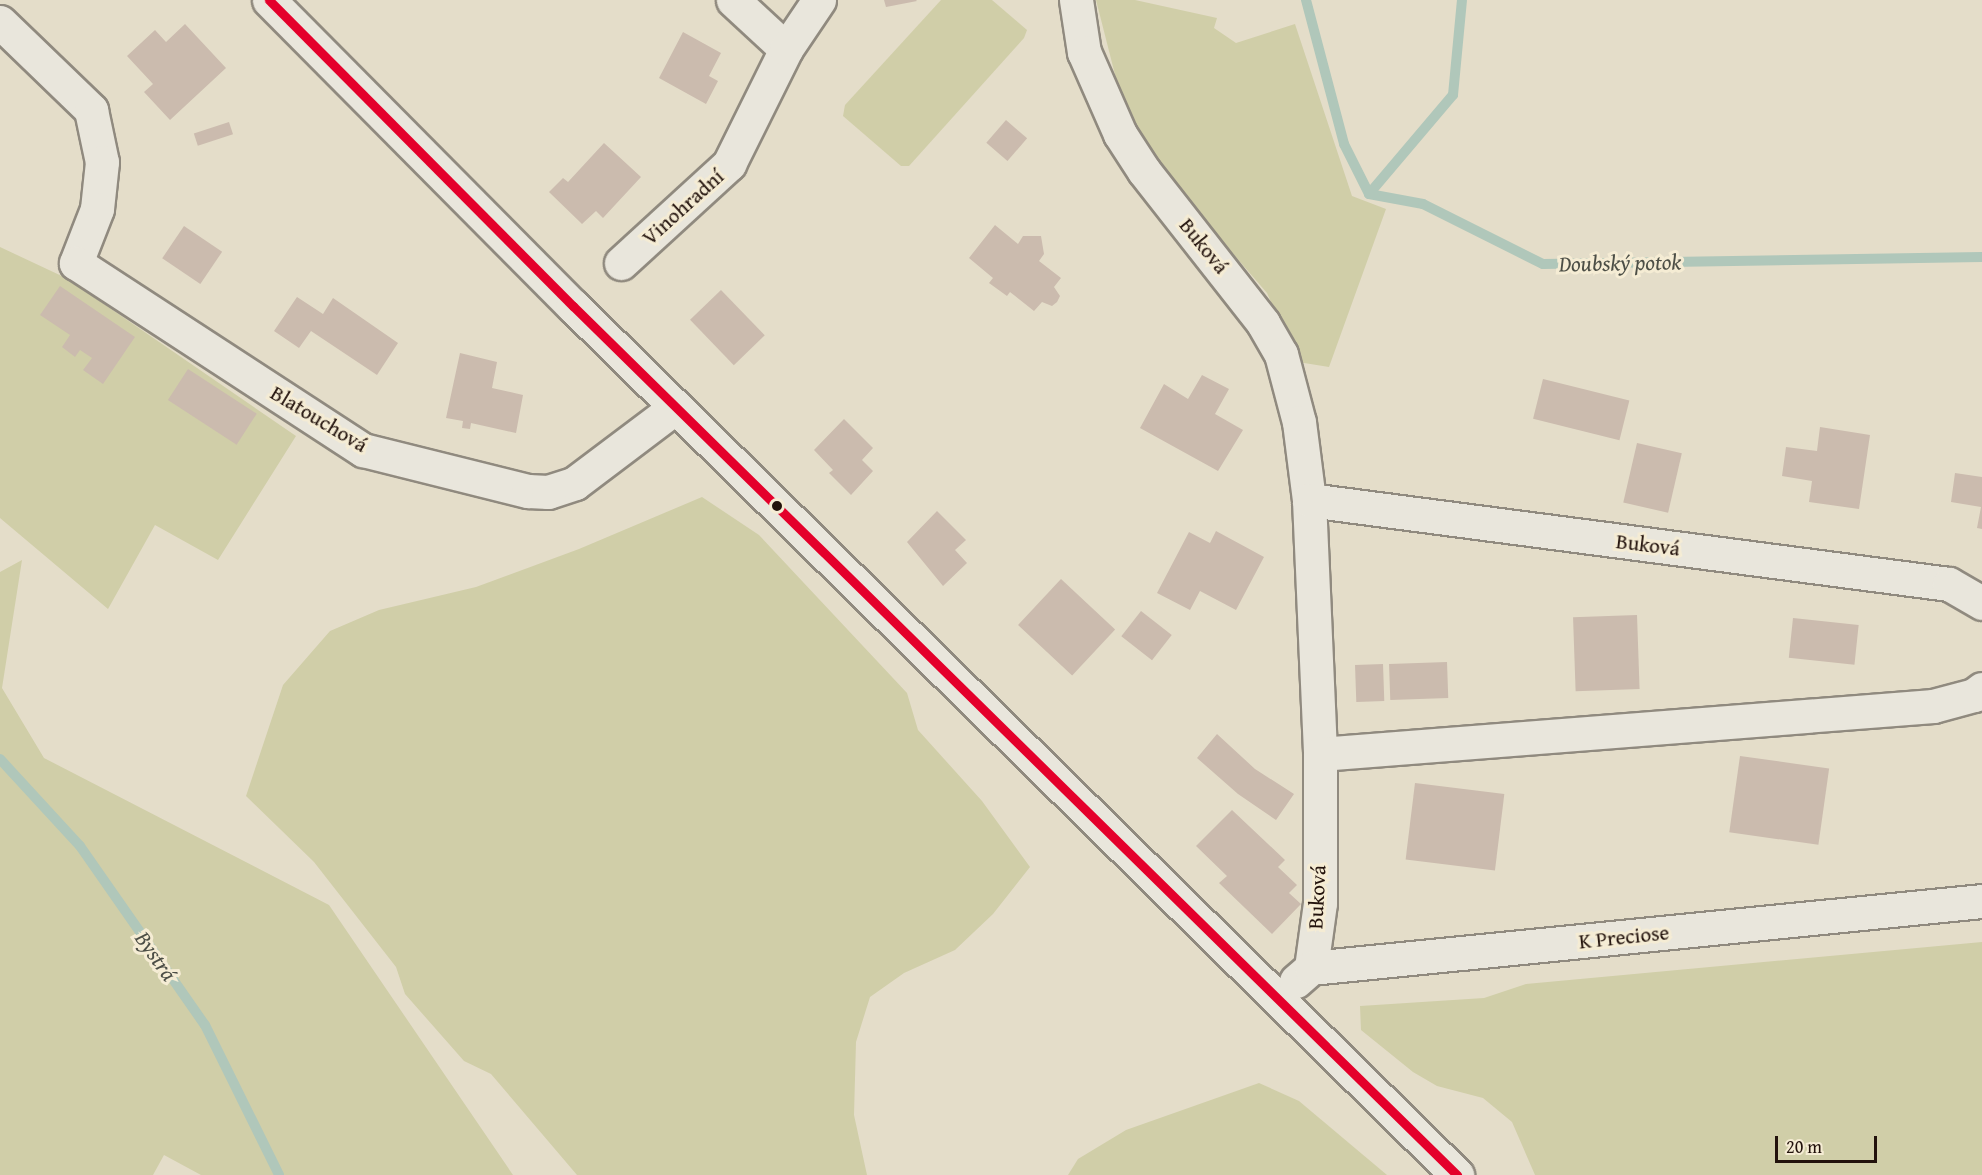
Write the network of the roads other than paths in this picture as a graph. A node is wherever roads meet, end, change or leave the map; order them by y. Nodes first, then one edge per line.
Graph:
1 (269, 0) edge
2 (733, 0) edge
3 (819, 0) edge
4 (1076, 0) edge
5 (0, 22) edge
6 (786, 49) junction
7 (621, 263) dead end
8 (676, 407) junction
9 (1309, 500) junction
10 (1982, 603) edge
11 (1982, 689) edge
12 (1320, 754) junction
13 (1982, 901) edge
14 (1311, 968) junction
15 (1276, 998) junction
16 (1457, 1175) edge

1 - 8 street
2 - 6 street
3 - 6 street, Vinohradní
4 - 9 street, Buková
5 - 8 street, Blatouchová
6 - 7 street, Vinohradní
8 - 15 street
9 - 10 street, Buková
9 - 12 street, Buková
11 - 12 street
12 - 14 street, Buková
13 - 14 street, K Preciose
14 - 15 street
15 - 16 street

